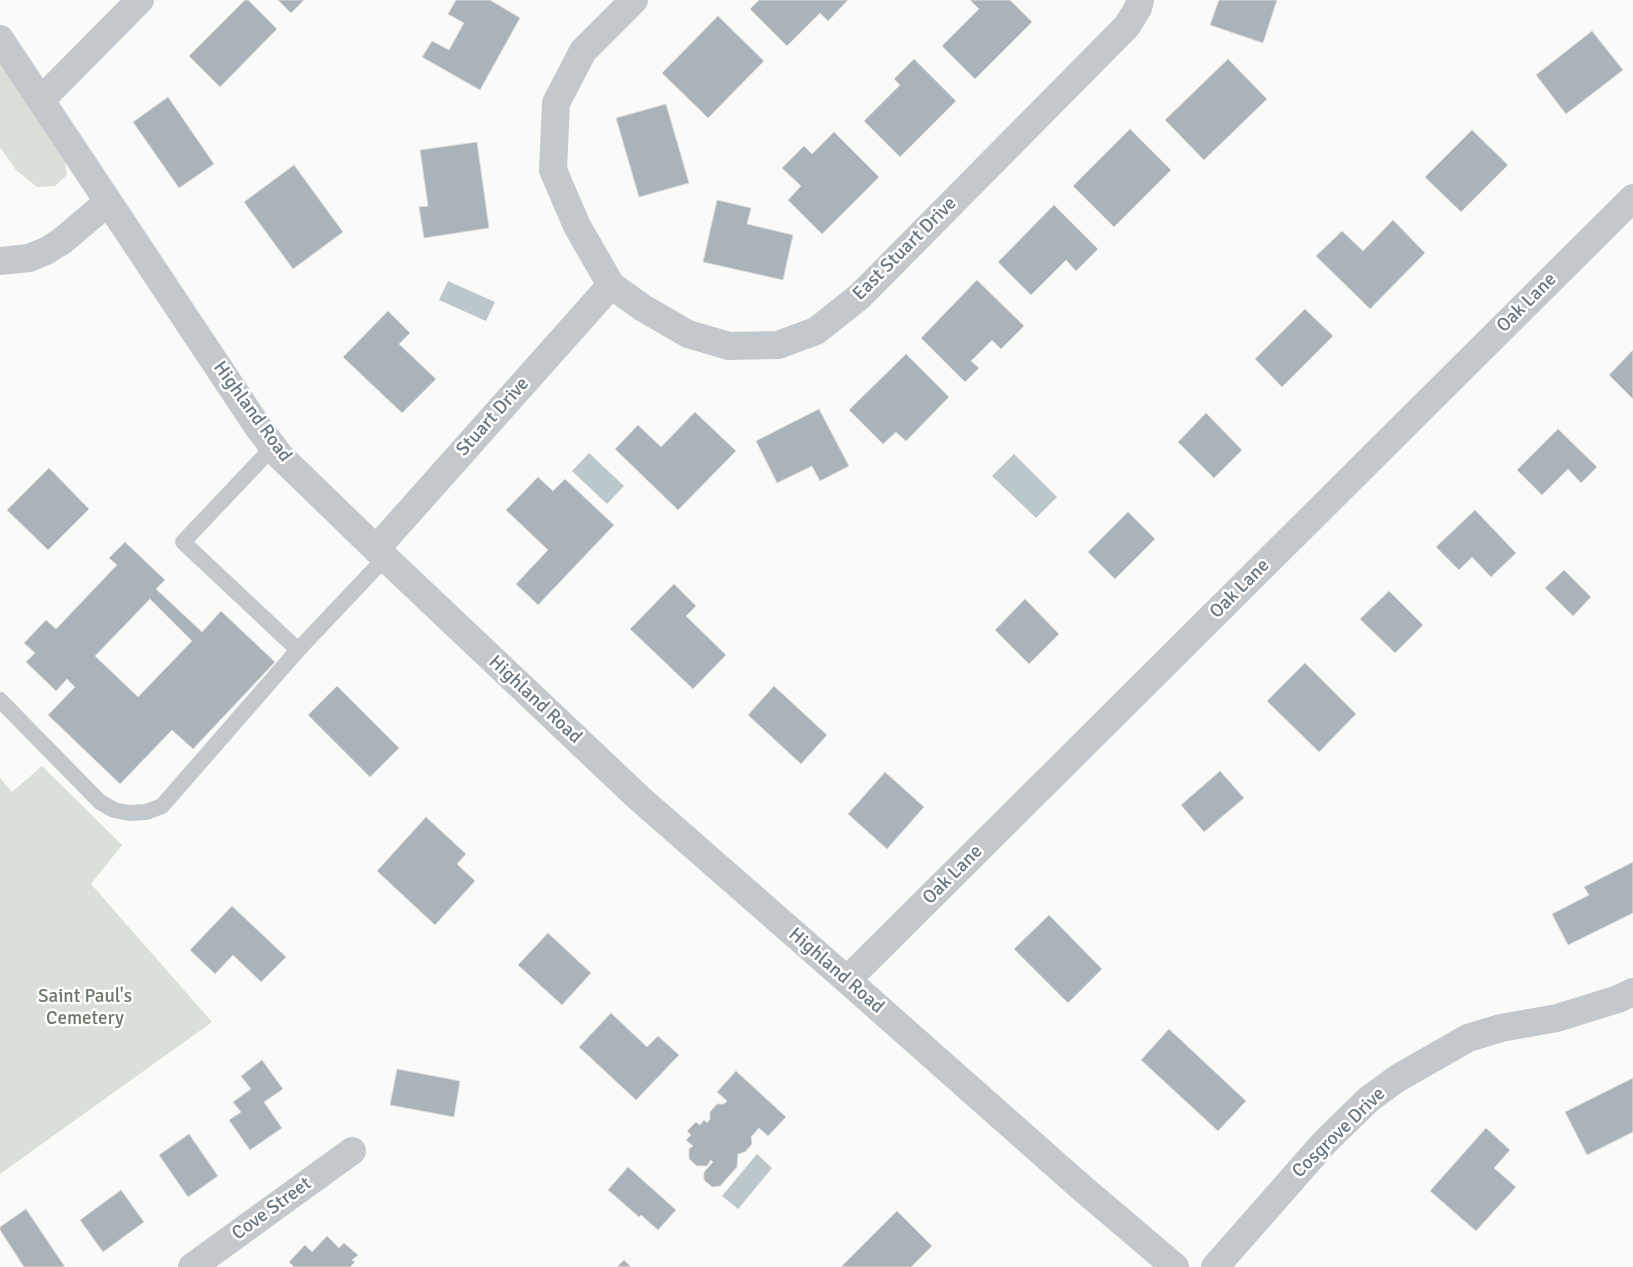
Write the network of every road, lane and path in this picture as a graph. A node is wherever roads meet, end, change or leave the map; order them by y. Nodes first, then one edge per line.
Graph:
1 (140, 0) edge
2 (634, 0) edge
3 (1140, 0) edge
4 (0, 39) edge
5 (41, 100) junction
6 (1633, 198) edge
7 (108, 202) junction
8 (0, 261) edge
9 (611, 285) junction
10 (273, 447) junction
11 (381, 554) junction
12 (298, 650) junction
13 (0, 700) edge
14 (847, 980) junction
15 (1633, 992) edge
16 (352, 1151) dead end
17 (202, 1265) edge
18 (1175, 1267) edge
19 (1215, 1267) edge

1 - 5 street
2 - 9 street
3 - 9 street, East Stuart Drive
4 - 5 street, Highland Road
5 - 7 street, Highland Road
6 - 14 street, Oak Lane
7 - 8 street
7 - 10 street, Highland Road
9 - 11 street, Stuart Drive
10 - 11 street, Highland Road
10 - 12 lane
11 - 12 lane
11 - 14 street, Highland Road
12 - 13 lane
14 - 18 street, Highland Road
15 - 19 street, Cosgrove Drive
16 - 17 street, Cove Street

